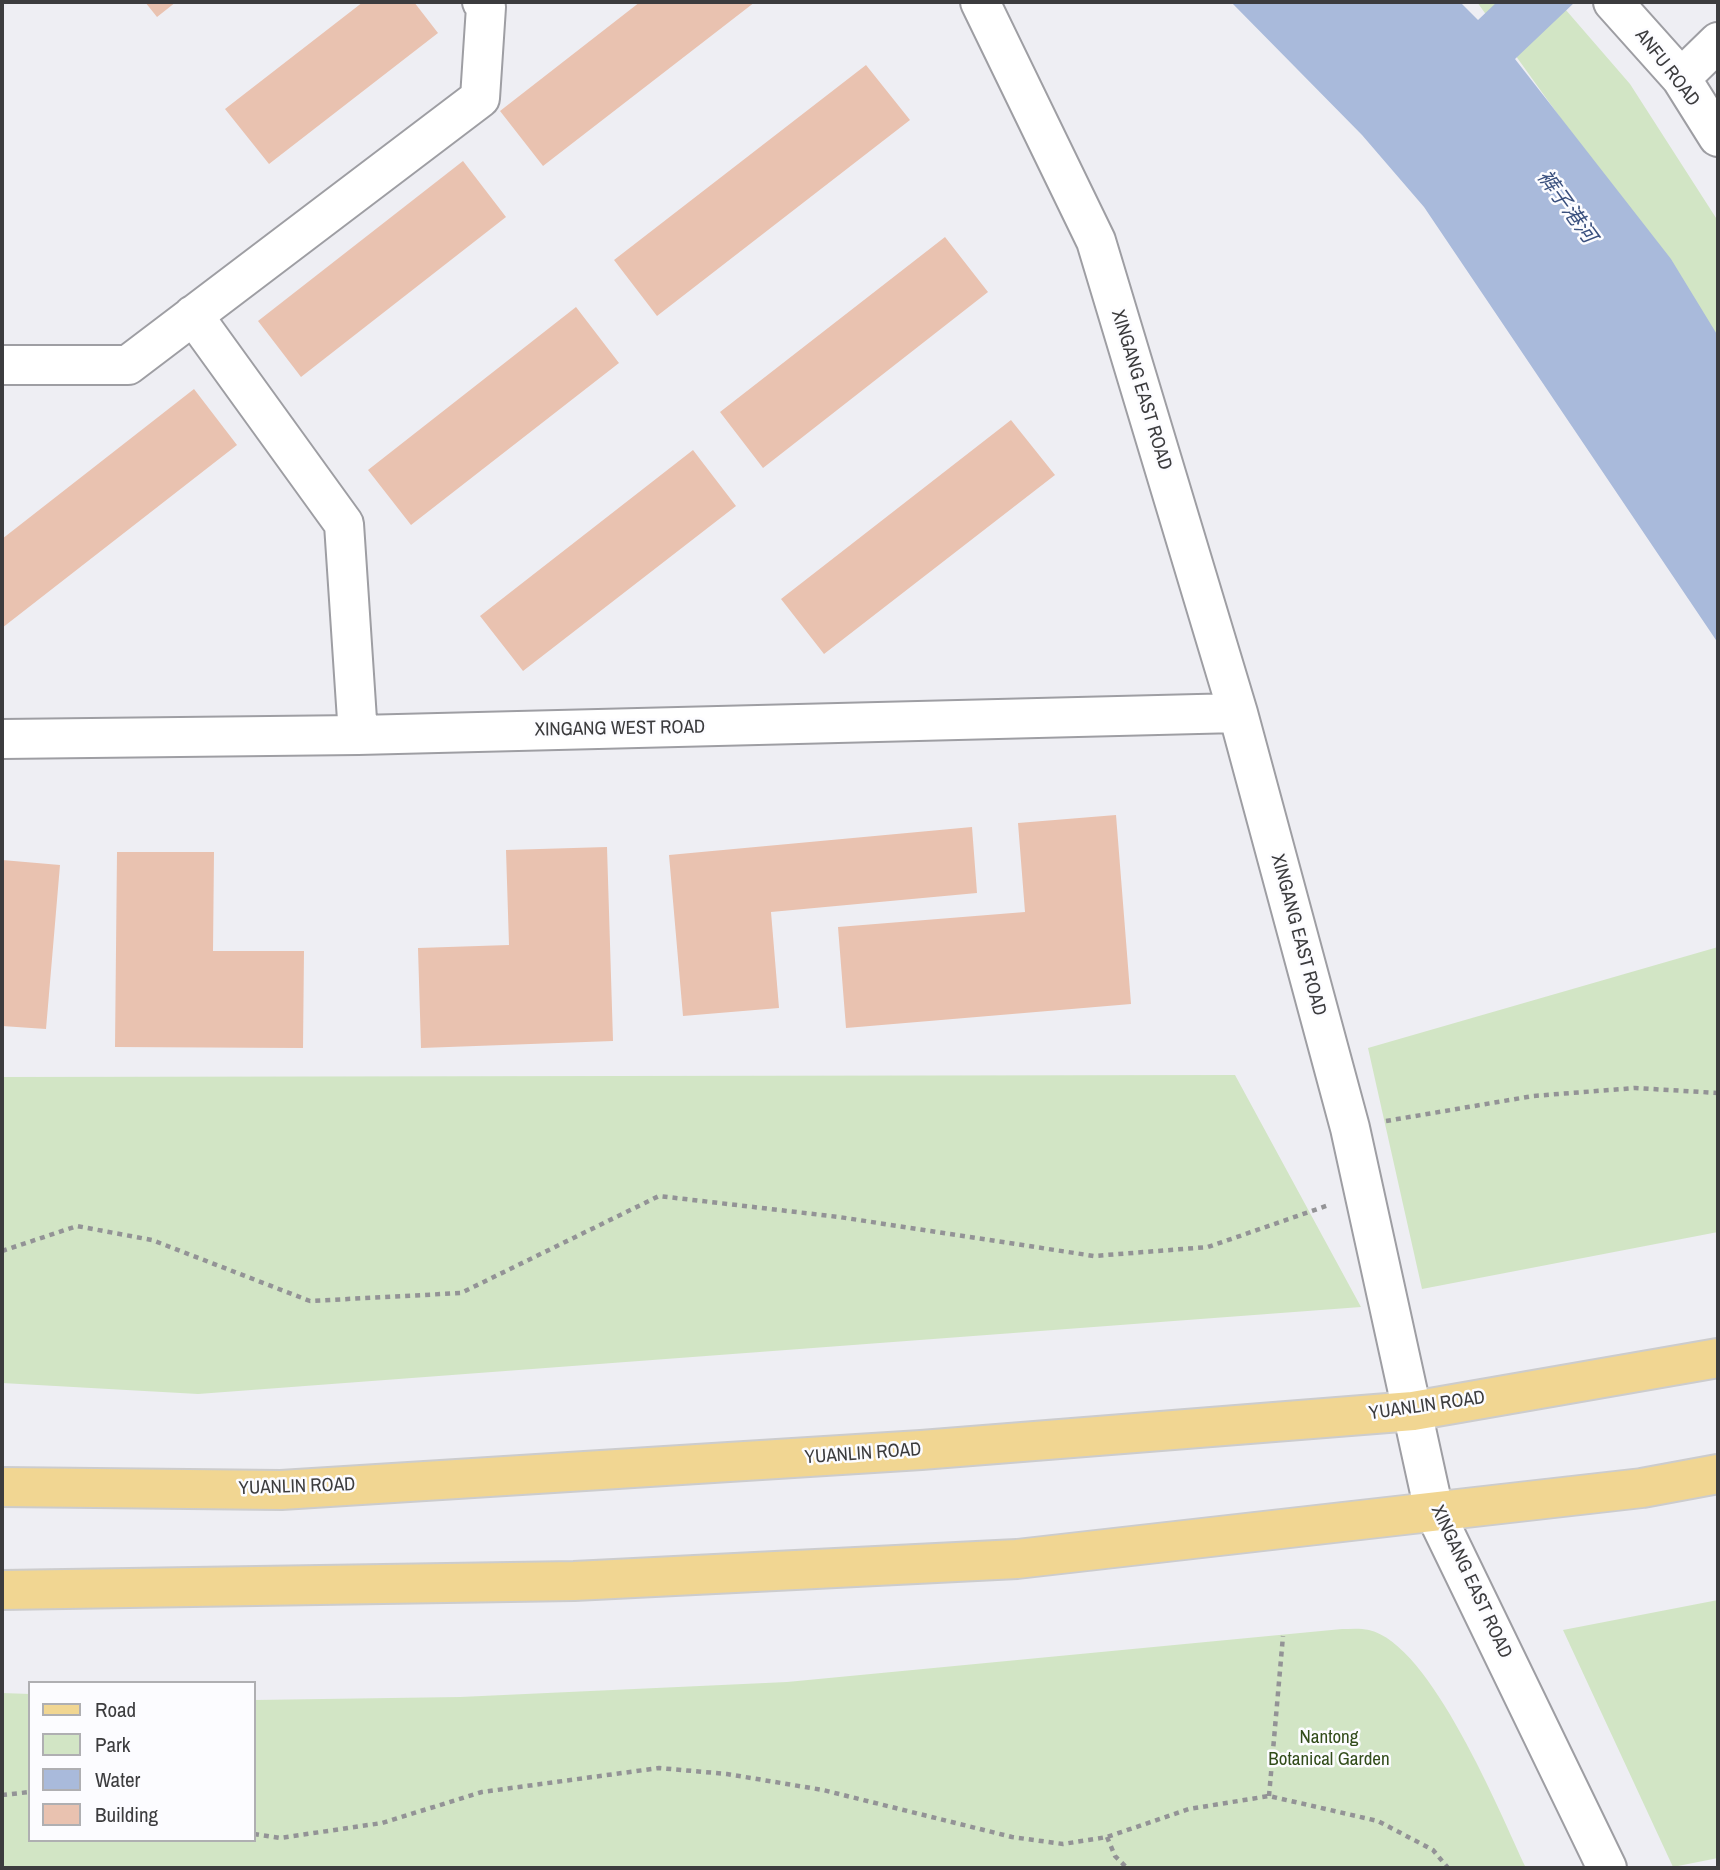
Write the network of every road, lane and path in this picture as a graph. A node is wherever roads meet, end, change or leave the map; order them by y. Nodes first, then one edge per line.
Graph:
1 (482, 2) edge
2 (980, 2) edge
3 (1613, 2) edge
4 (1718, 42) edge
5 (1681, 78) junction
6 (1718, 137) edge
7 (193, 315) junction
8 (2, 365) edge
9 (1238, 713) junction
10 (358, 736) junction
11 (2, 739) edge
12 (1718, 1093) edge
13 (1350, 1128) junction
14 (1363, 1193) junction
15 (2, 1251) edge
16 (1718, 1358) edge
17 (1413, 1411) junction
18 (1718, 1474) edge
19 (2, 1487) edge
20 (1434, 1511) junction
21 (2, 1590) edge
22 (1283, 1636) dead end
23 (28, 1792) edge
24 (2, 1795) edge
25 (1269, 1796) junction
26 (256, 1834) edge
27 (1107, 1837) junction
28 (1127, 1868) edge
29 (1448, 1868) edge
30 (1607, 1868) edge

1 - 7 street
2 - 9 street, XINGANG EAST ROAD
3 - 5 street, ANFU ROAD
4 - 5 street
5 - 6 street, ANFU ROAD
7 - 8 street
7 - 10 street
9 - 10 street, XINGANG WEST ROAD
9 - 13 street, XINGANG EAST ROAD
10 - 11 street, XINGANG WEST ROAD
12 - 13 path
13 - 14 street, XINGANG EAST ROAD
14 - 15 path
14 - 17 street, XINGANG EAST ROAD
16 - 17 main road, YUANLIN ROAD
17 - 19 main road, YUANLIN ROAD
17 - 20 street, XINGANG EAST ROAD
18 - 20 main road
20 - 21 main road
20 - 30 street, XINGANG EAST ROAD
22 - 25 path
23 - 24 path
25 - 27 path
25 - 29 path
26 - 27 path
27 - 28 path

